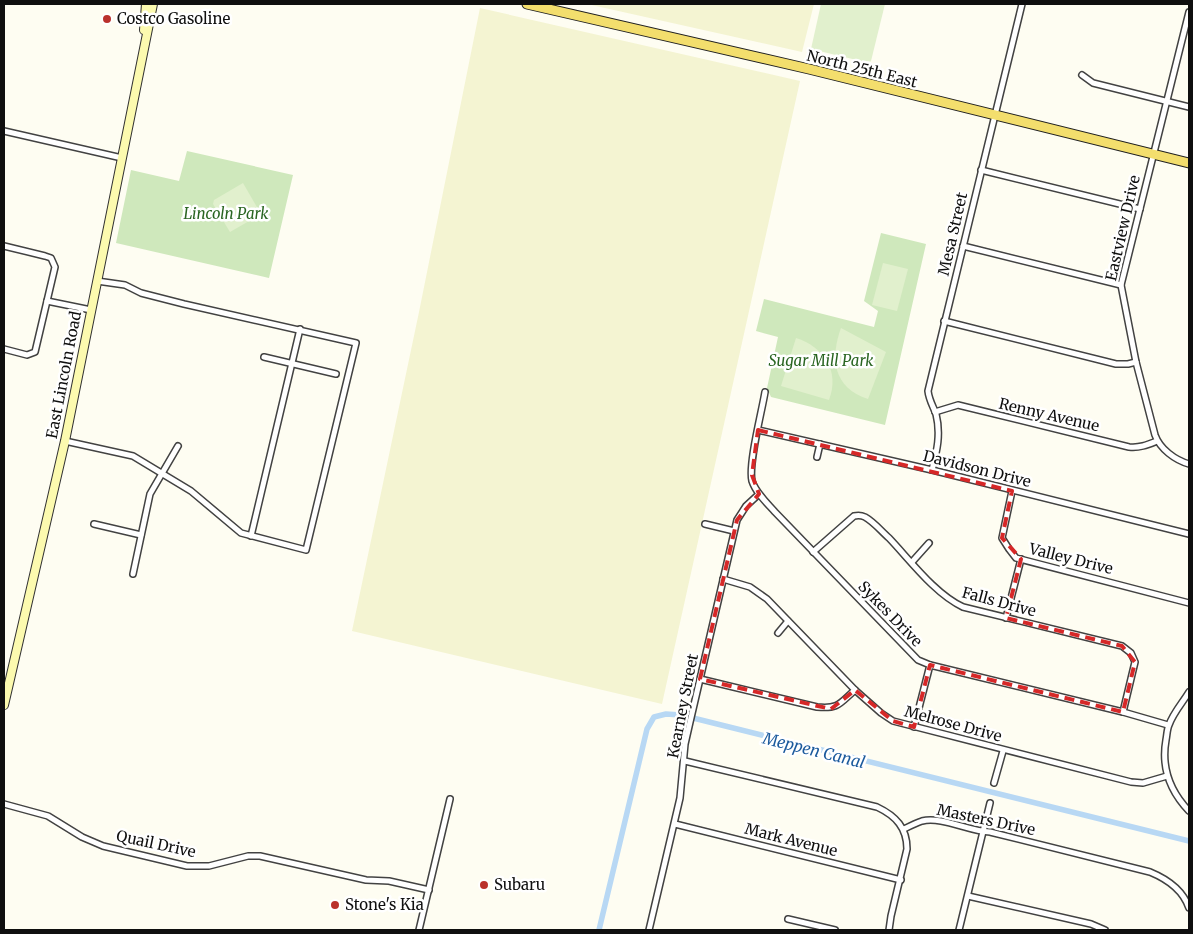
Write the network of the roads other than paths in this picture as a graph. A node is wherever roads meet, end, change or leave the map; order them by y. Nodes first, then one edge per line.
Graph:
1 (146, 4) edge
2 (153, 4) edge
3 (527, 4) edge
4 (1022, 4) edge
5 (1189, 12) edge
6 (144, 50) junction
7 (1082, 75) dead end
8 (1167, 101) junction
9 (1189, 107) edge
10 (994, 116) junction
11 (4, 131) edge
12 (1153, 154) junction
13 (122, 158) junction
14 (1189, 164) edge
15 (980, 170) junction
16 (1140, 210) junction
17 (4, 246) edge
18 (963, 246) junction
19 (97, 281) junction
20 (1121, 286) junction
21 (47, 301) junction
22 (91, 310) junction
23 (944, 322) junction
24 (300, 329) junction
25 (4, 349) edge
26 (264, 357) dead end
27 (1136, 362) junction
28 (292, 364) junction
29 (336, 374) dead end
30 (765, 392) dead end
31 (935, 412) junction
32 (758, 430) junction
33 (1157, 440) junction
34 (65, 441) junction
35 (820, 444) junction
36 (178, 446) dead end
37 (817, 457) dead end
38 (1189, 464) edge
39 (932, 470) junction
40 (162, 472) junction
41 (1012, 491) junction
42 (759, 494) junction
43 (94, 524) dead end
44 (705, 524) dead end
45 (734, 531) junction
46 (1189, 534) edge
47 (141, 535) junction
48 (251, 536) junction
49 (929, 543) dead end
50 (813, 552) junction
51 (1021, 559) junction
52 (912, 562) junction
53 (133, 574) dead end
54 (723, 580) junction
55 (1189, 603) edge
56 (1006, 618) junction
57 (788, 621) junction
58 (778, 633) dead end
59 (930, 666) junction
60 (700, 679) junction
61 (855, 690) junction
62 (1189, 692) edge
63 (4, 705) edge
64 (1123, 712) junction
65 (1168, 725) junction
66 (914, 727) junction
67 (1003, 751) junction
68 (685, 760) junction
69 (1167, 776) junction
70 (994, 782) dead end
71 (450, 799) dead end
72 (990, 803) dead end
73 (4, 804) edge
74 (1189, 811) edge
75 (675, 824) junction
76 (904, 829) junction
77 (982, 832) junction
78 (901, 880) junction
79 (428, 890) junction
80 (968, 896) junction
81 (1189, 905) edge
82 (788, 919) dead end
83 (419, 930) edge
84 (650, 930) edge
85 (835, 930) edge
86 (889, 930) edge
87 (959, 930) edge
88 (1106, 930) edge

1 - 6 main road, East Lincoln Road
2 - 6 main road, East Lincoln Road
3 - 10 main road, North 25th East
4 - 10 street, Mesa Street
5 - 8 street, Eastview Drive
6 - 13 main road, East Lincoln Road
7 - 8 street
8 - 9 street
8 - 12 street, Eastview Drive
10 - 12 main road, North 25th East
10 - 15 street, Mesa Street
11 - 13 street
12 - 14 main road, North 25th East
12 - 16 street, Eastview Drive
13 - 19 main road, East Lincoln Road
15 - 16 street
15 - 18 street, Mesa Street
16 - 20 street, Eastview Drive
17 - 21 street
18 - 20 street
18 - 23 street, Mesa Street
19 - 22 main road, East Lincoln Road
19 - 24 street
20 - 27 street, Eastview Drive
21 - 22 street
21 - 25 street
22 - 34 main road, East Lincoln Road
23 - 27 street
23 - 31 street, Mesa Street
24 - 28 street
24 - 48 street
26 - 28 street
27 - 33 street, Eastview Drive
28 - 29 street
28 - 48 street
30 - 32 street, Sykes Drive
31 - 33 street, Renny Avenue
31 - 39 street, Mesa Street
32 - 35 street, Davidson Drive
32 - 42 street, Sykes Drive
33 - 38 street, Eastview Drive
34 - 40 street
34 - 63 main road, East Lincoln Road
35 - 37 street
35 - 39 street, Davidson Drive
36 - 40 street
39 - 41 street, Davidson Drive
40 - 47 street
40 - 48 street
41 - 46 street, Davidson Drive
41 - 51 street, Valley Drive
42 - 45 street, Kearney Street
42 - 50 street, Sykes Drive
43 - 47 street
44 - 45 street
45 - 54 street, Kearney Street
47 - 53 street
49 - 52 street
50 - 52 street, Falls Drive
50 - 59 street, Sykes Drive
51 - 55 street, Valley Drive
51 - 56 street
52 - 56 street, Falls Drive
54 - 57 street, Melrose Drive
54 - 60 street, Kearney Street
56 - 64 street, Falls Drive
57 - 58 street
57 - 61 street, Melrose Drive
59 - 64 street, Sykes Drive
59 - 66 street
60 - 61 street
60 - 68 street, Kearney Street
61 - 66 street, Melrose Drive
62 - 65 street
64 - 65 street, Sykes Drive
65 - 69 street
66 - 67 street, Melrose Drive
67 - 69 street, Melrose Drive
67 - 70 street
68 - 75 street, Kearney Street
68 - 76 street
69 - 74 street
71 - 79 street
72 - 77 street
73 - 79 street, Quail Drive
75 - 78 street, Mark Avenue
75 - 84 street, Kearney Street
76 - 77 street, Masters Drive
76 - 78 street
77 - 80 street
77 - 81 street, Masters Drive
78 - 86 street
79 - 83 street
80 - 87 street
80 - 88 street
82 - 85 street

